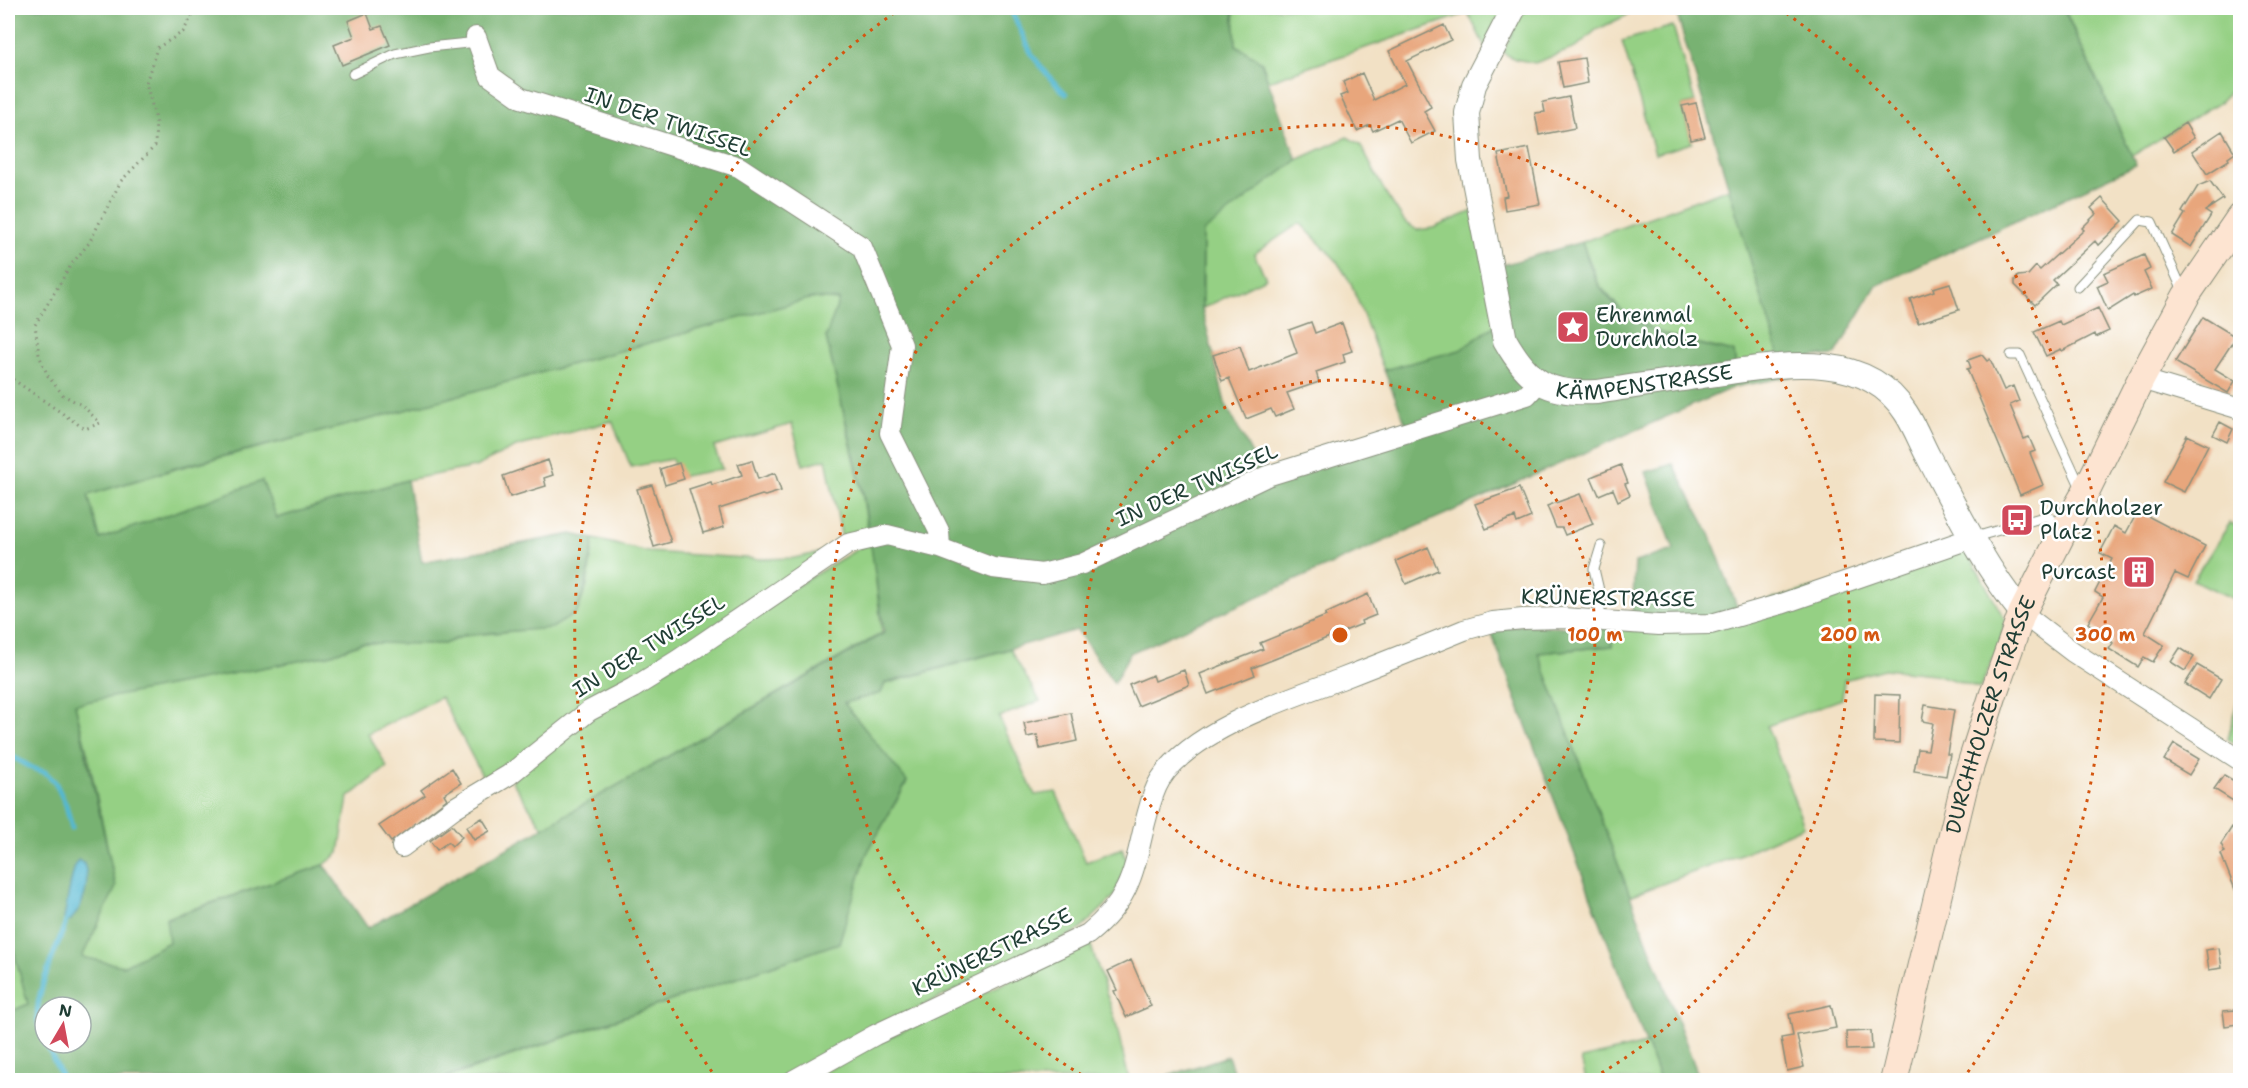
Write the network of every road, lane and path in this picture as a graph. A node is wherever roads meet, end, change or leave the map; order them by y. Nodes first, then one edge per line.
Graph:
1 (202, 8) edge
2 (1514, 8) edge
3 (477, 40) joint
4 (353, 74) dead end
5 (2241, 217) edge
6 (2078, 287) dead end
7 (2186, 296) junction
8 (2012, 355) dead end
9 (8, 376) edge
10 (2140, 380) junction
11 (1538, 383) junction
12 (2241, 409) edge
13 (2084, 495) junction
14 (2065, 528) junction
15 (1972, 538) junction
16 (1601, 546) dead end
17 (940, 548) junction
18 (2022, 613) junction
19 (1599, 621) junction
20 (2241, 760) edge
21 (402, 847) dead end
22 (794, 1080) edge
23 (1894, 1080) edge

1 - 9 path
2 - 11 street, KÄMPENSTRASSE
3 - 4 lane
3 - 17 street, IN DER TWISSEL
5 - 7 main road, DURCHHOLZER STRASSE
6 - 7 lane
7 - 10 main road, DURCHHOLZER STRASSE
8 - 13 lane
10 - 12 street
10 - 13 main road, DURCHHOLZER STRASSE
11 - 15 street, KÄMPENSTRASSE
11 - 17 street, IN DER TWISSEL
13 - 14 main road, DURCHHOLZER STRASSE
14 - 15 lane
14 - 18 main road, DURCHHOLZER STRASSE
15 - 18 street, KÄMPENSTRASSE
15 - 19 street, KRÜNERSTRASSE
16 - 19 lane
17 - 21 street, IN DER TWISSEL
18 - 20 street
18 - 23 main road, DURCHHOLZER STRASSE
19 - 22 street, KRÜNERSTRASSE

